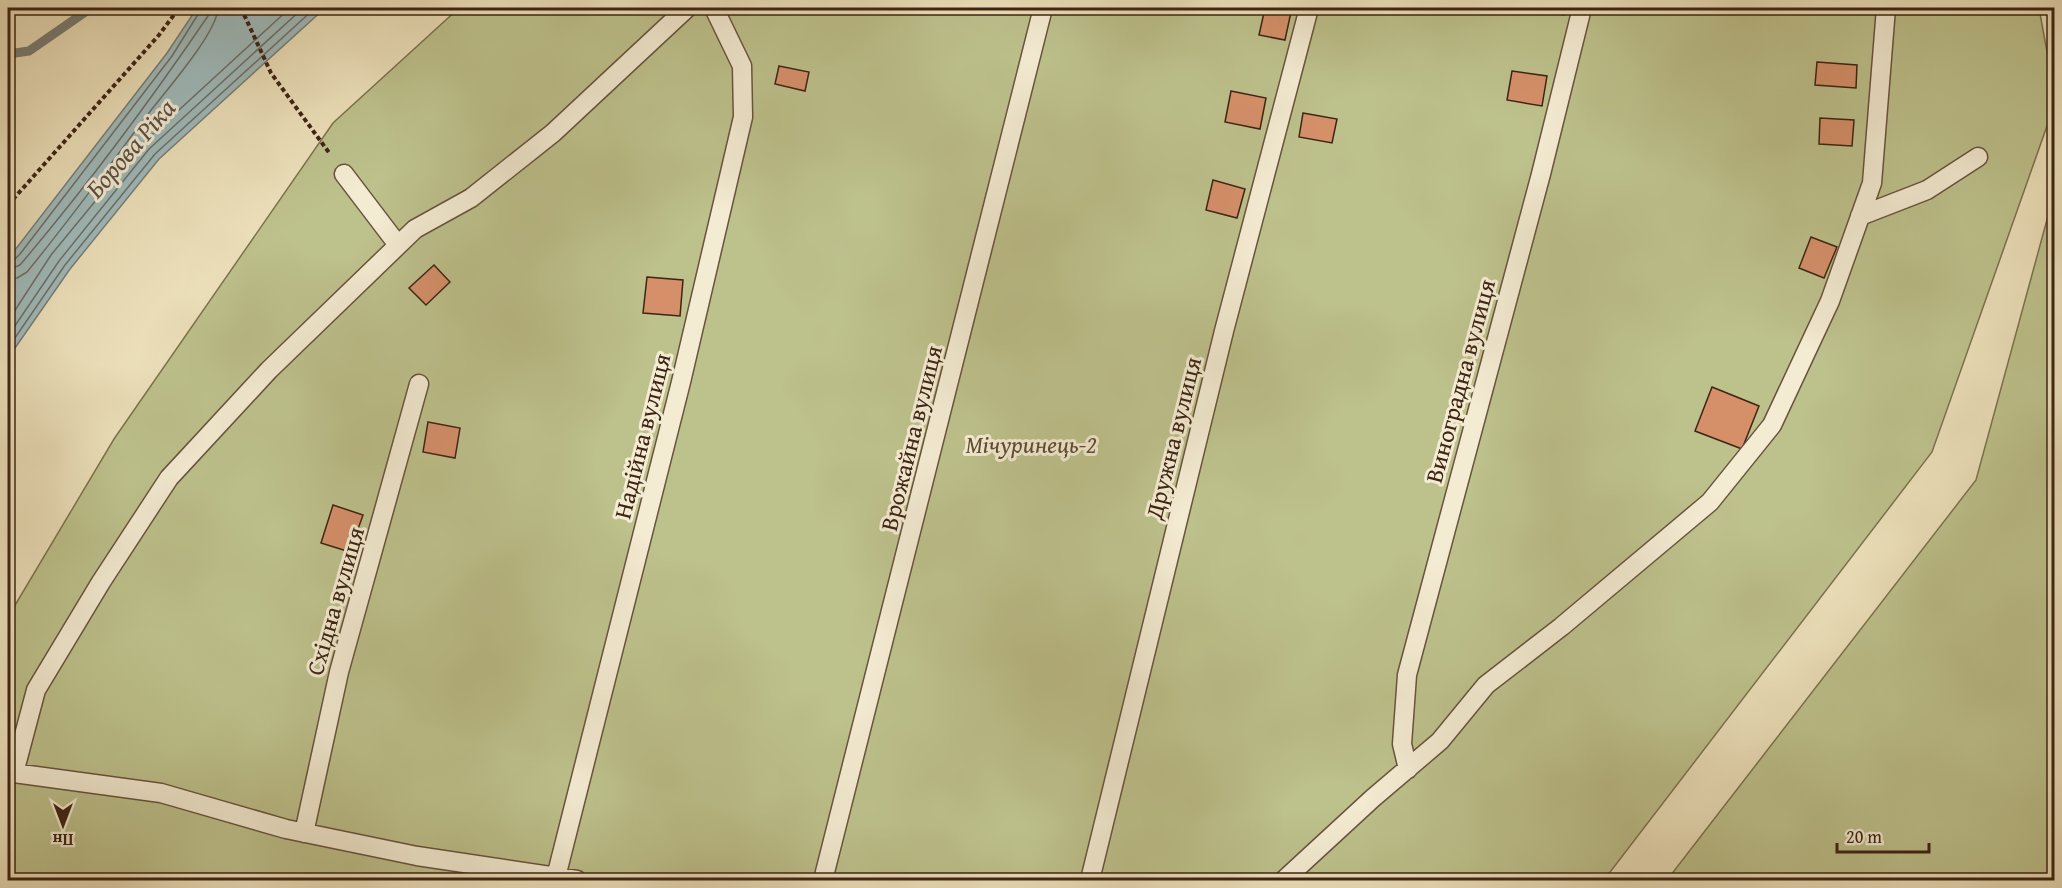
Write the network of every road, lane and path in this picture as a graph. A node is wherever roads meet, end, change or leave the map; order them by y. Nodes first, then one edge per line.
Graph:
1 (179, 8) edge
2 (241, 8) edge
3 (687, 8) edge
4 (714, 8) edge
5 (1043, 8) edge
6 (1309, 8) edge
7 (1582, 8) edge
8 (1886, 8) edge
9 (1978, 157) dead end
10 (344, 174) joint
11 (8, 205) edge
12 (1860, 216) junction
13 (398, 245) junction
14 (419, 384) dead end
15 (1408, 769) junction
16 (304, 833) junction
17 (556, 878) junction
18 (577, 880) edge
19 (823, 880) edge
20 (1090, 880) edge
21 (1284, 880) edge

1 - 11 path
2 - 10 path
3 - 13 lane
4 - 17 lane, Надійна вулиця
5 - 19 lane, Врожайна вулиця
6 - 20 lane, Дружна вулиця
7 - 15 lane, Виноградна вулиця
8 - 12 lane
9 - 12 lane
10 - 13 lane
12 - 15 lane
13 - 16 lane
14 - 16 lane, Східна вулиця
15 - 21 lane
16 - 17 lane
17 - 18 lane

